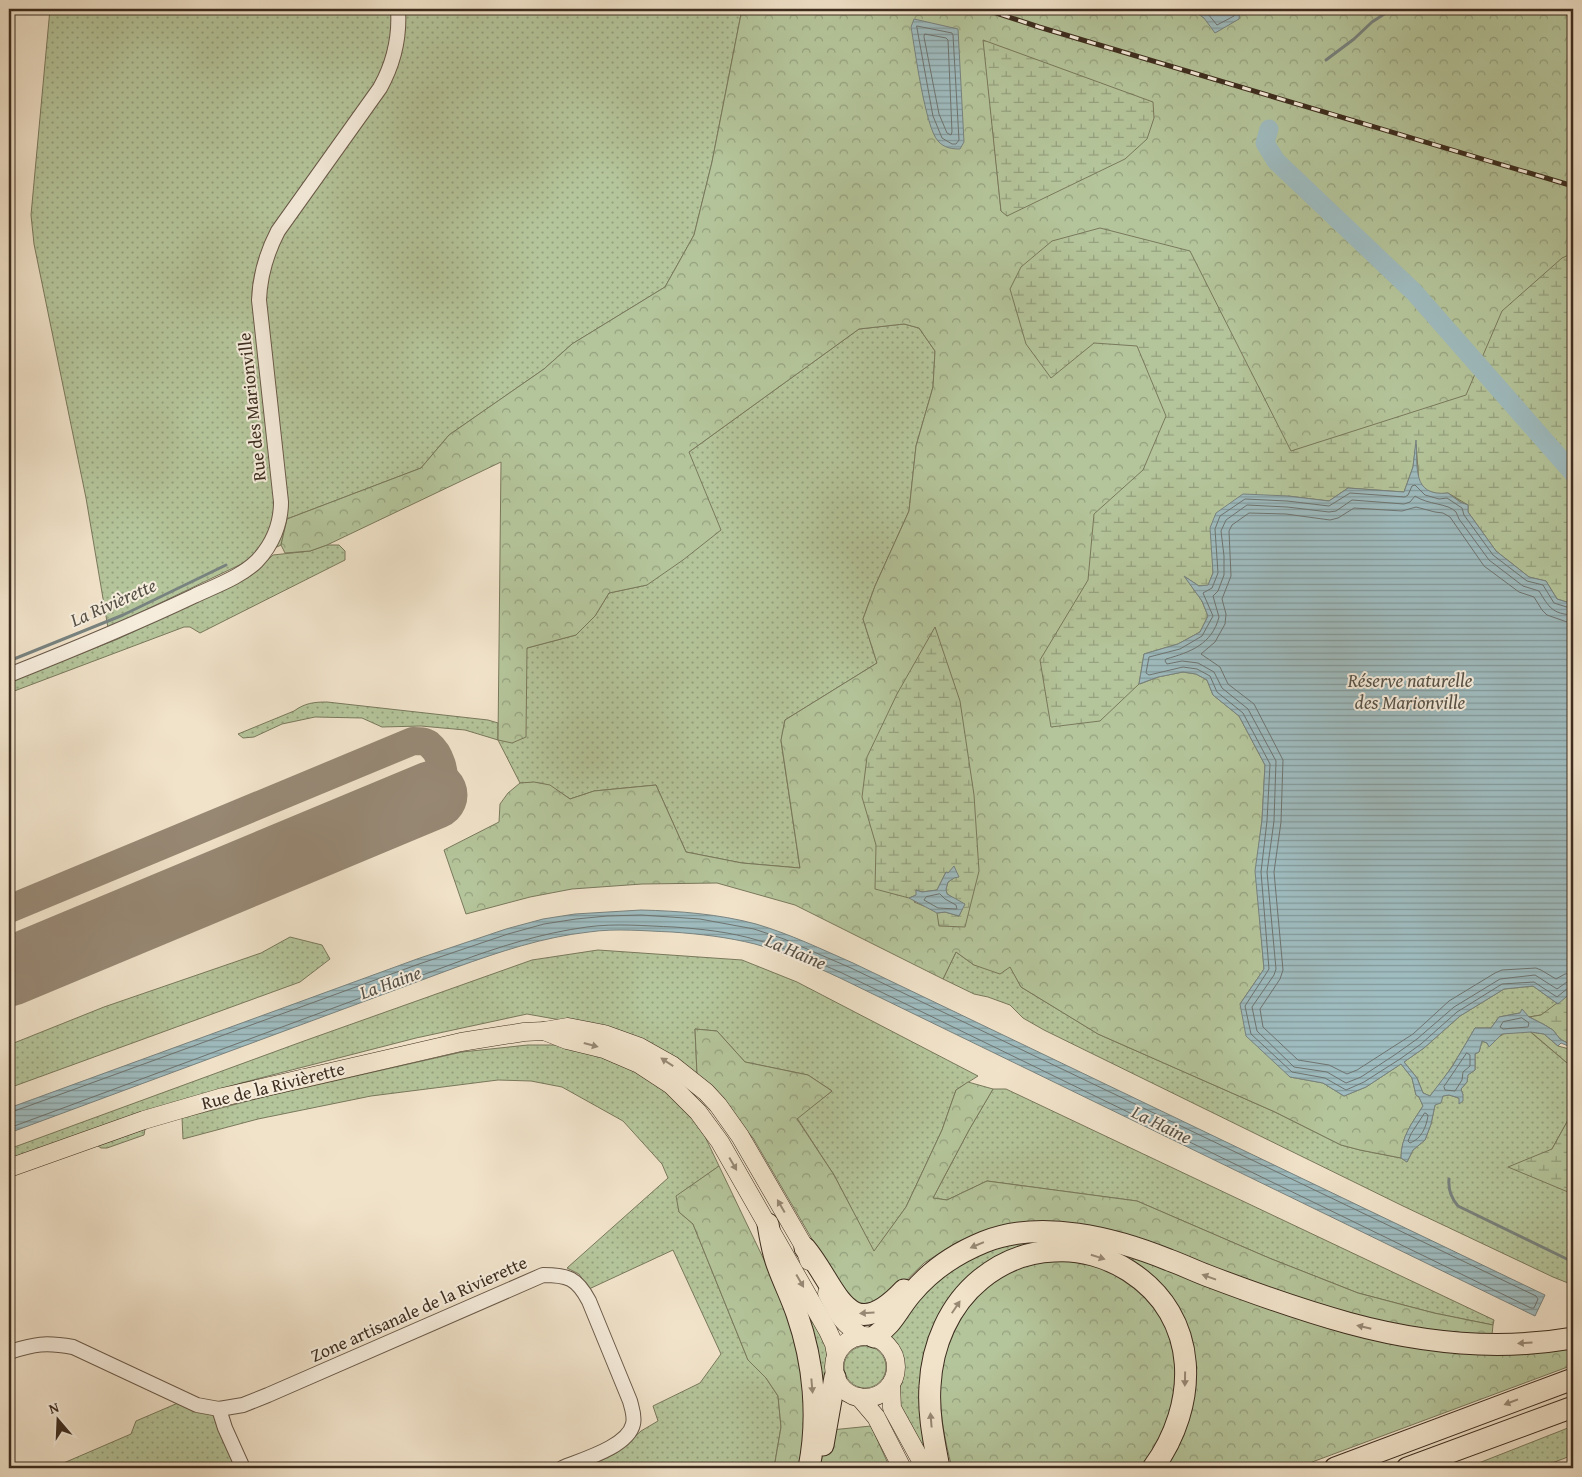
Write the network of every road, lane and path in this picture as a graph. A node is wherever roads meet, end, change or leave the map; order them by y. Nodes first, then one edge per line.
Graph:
1 (398, 9) edge
2 (9, 675) edge
3 (544, 1031) junction
4 (9, 1168) edge
5 (768, 1224) junction
6 (805, 1248) junction
7 (937, 1270) junction
8 (868, 1336) junction
9 (1573, 1338) edge
10 (9, 1352) edge
11 (836, 1355) junction
12 (835, 1377) junction
13 (1573, 1379) edge
14 (891, 1384) junction
15 (859, 1397) junction
16 (1573, 1407) edge
17 (219, 1408) junction
18 (1467, 1446) junction
19 (243, 1468) edge
20 (562, 1468) edge
21 (809, 1468) edge
22 (818, 1468) edge
23 (902, 1468) edge
24 (925, 1468) edge
25 (939, 1468) edge
26 (1153, 1468) edge
27 (1335, 1468) edge
28 (1407, 1468) edge
29 (1447, 1468) edge

1 - 2 street, Rue des Marionville
3 - 4 main road, Rue de la Rivièrette
3 -> 5 main road
6 -> 3 main road, Rue de la Rivièrette
5 -> 11 main road
5 -> 21 highway
7 -> 6 highway
6 - 8 main road, Rue de la Rivièrette
7 - 8 highway
9 -> 7 highway
8 - 11 main road
8 - 14 main road
10 - 17 street, Zone artisanale de la Rivierette
11 - 12 main road
12 - 15 main road
12 - 22 highway
13 -> 27 highway
14 - 15 main road
14 - 24 main road
15 - 23 main road
16 - 18 highway
17 - 19 street
17 - 20 street, Zone artisanale de la Rivierette
18 - 28 highway
18 - 29 highway
25 -> 26 highway

